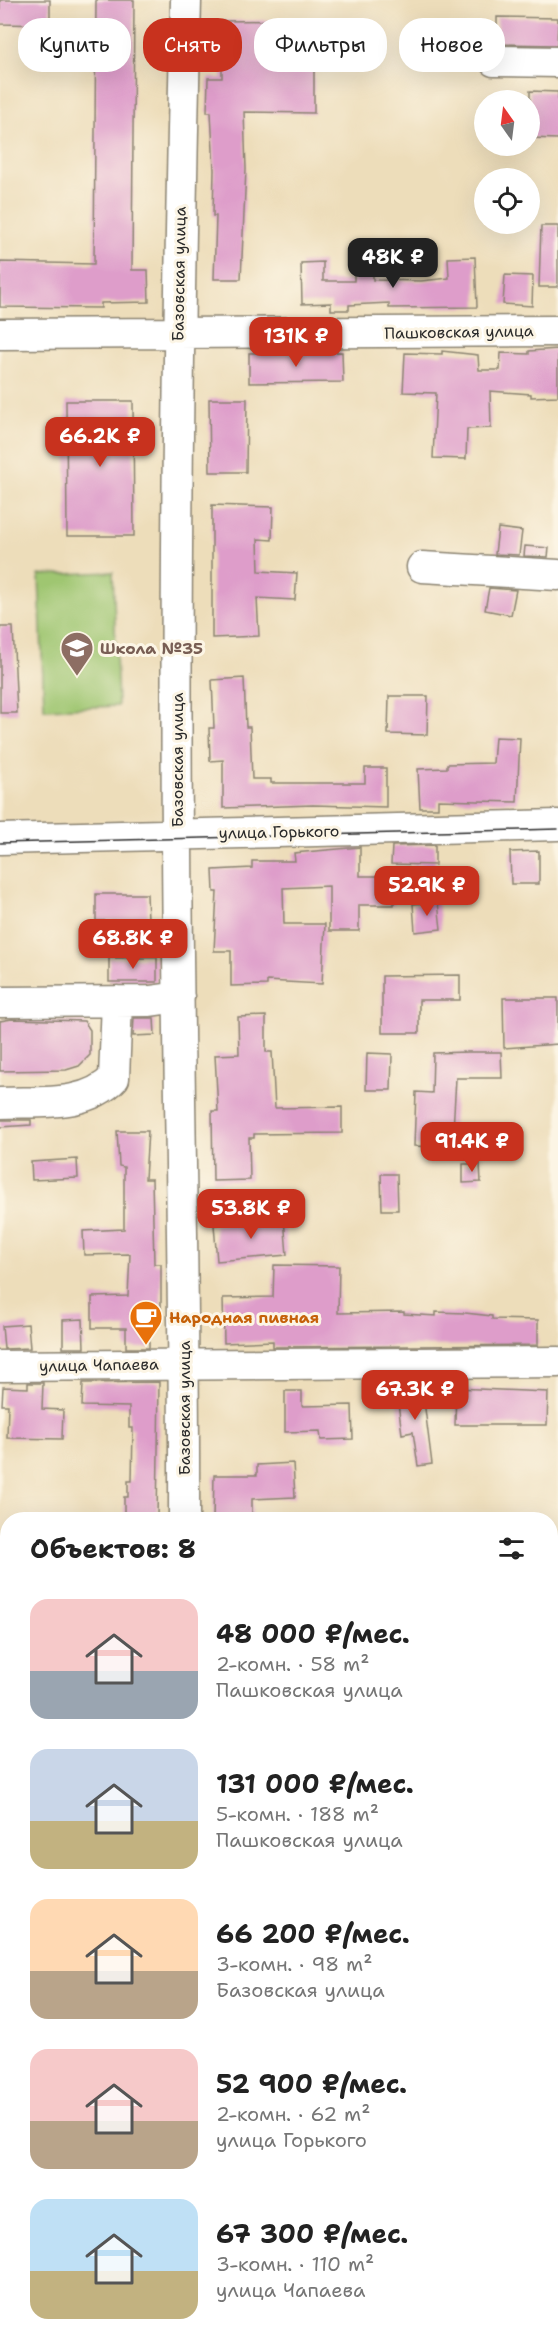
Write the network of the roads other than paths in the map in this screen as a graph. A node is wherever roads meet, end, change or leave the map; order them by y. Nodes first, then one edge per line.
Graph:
1 (186, 0) edge
2 (505, 61) edge
3 (558, 62) edge
4 (558, 331) edge
5 (0, 334) edge
6 (178, 335) junction
7 (422, 567) dead end
8 (558, 575) edge
9 (558, 825) edge
10 (177, 834) junction
11 (0, 839) edge
12 (179, 997) junction
13 (117, 1001) junction
14 (0, 1002) edge
15 (0, 1103) edge
16 (558, 1362) edge
17 (185, 1364) junction
18 (0, 1366) edge
19 (184, 1512) edge

1 - 6 street, Базовская улица
2 - 3 street
4 - 6 street, Пашковская улица
5 - 6 street, Пашковская улица
6 - 10 street, Базовская улица
7 - 8 street
9 - 10 street, улица Горького
10 - 11 street, улица Горького
10 - 12 street, Базовская улица
12 - 13 street
12 - 17 street, Базовская улица
13 - 14 street
13 - 15 street
16 - 17 street, улица Чапаева
17 - 18 street, улица Чапаева
17 - 19 street, Базовская улица

